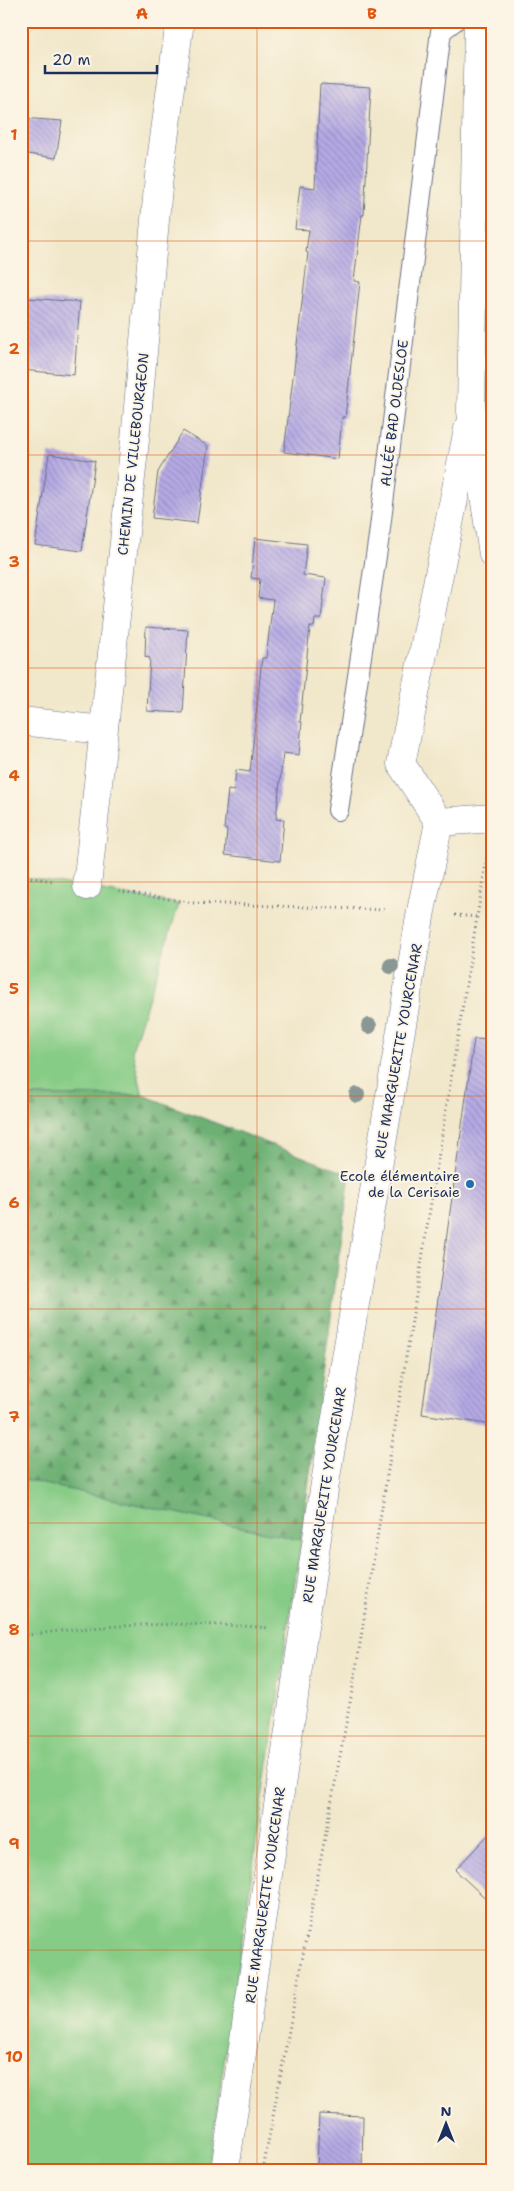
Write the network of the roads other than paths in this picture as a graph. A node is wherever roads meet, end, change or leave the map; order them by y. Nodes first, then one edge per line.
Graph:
1 (180, 21) edge
2 (454, 21) edge
3 (478, 21) edge
4 (471, 411) junction
5 (493, 554) edge
6 (21, 721) edge
7 (103, 730) junction
8 (338, 810) dead end
9 (493, 818) edge
10 (439, 822) junction
11 (87, 886) road end
12 (225, 2170) edge

1 - 7 street, CHEMIN DE VILLEBOURGEON
2 - 8 lane, ALLÉE BAD OLDESLOE
3 - 4 street
4 - 5 street
4 - 10 street
6 - 7 street
7 - 11 street, CHEMIN DE VILLEBOURGEON
9 - 10 street
10 - 12 street, RUE MARGUERITE YOURCENAR

